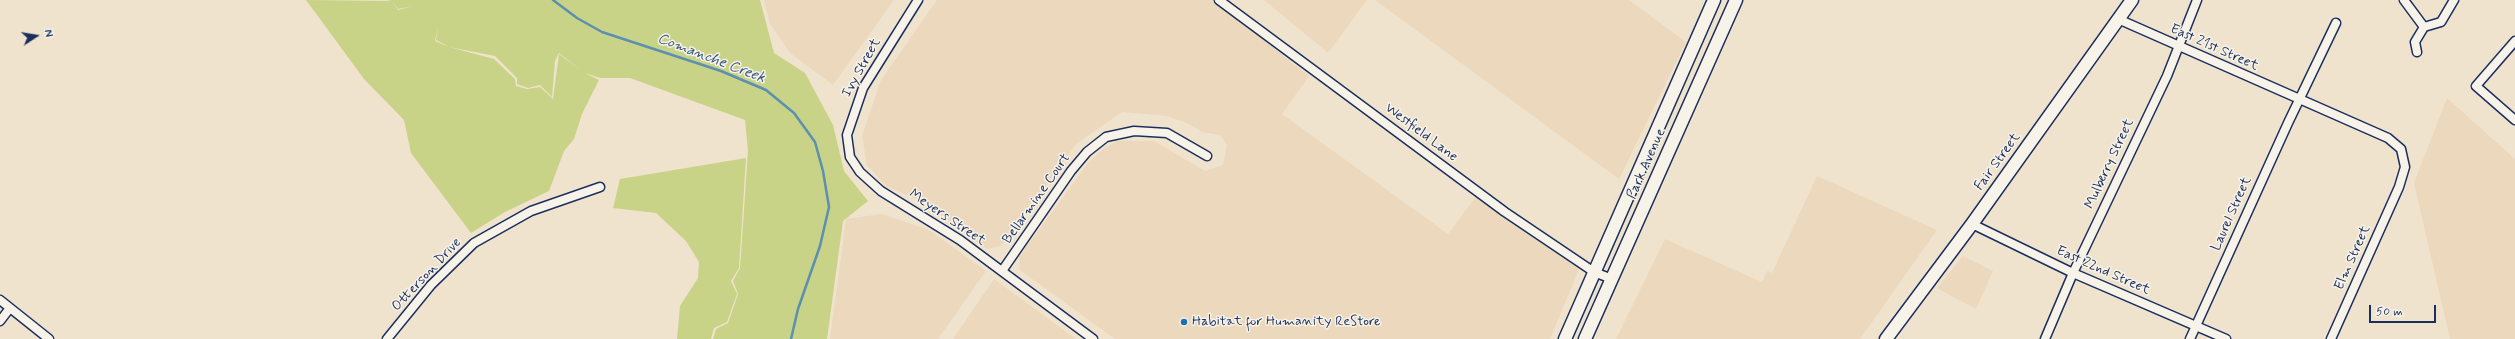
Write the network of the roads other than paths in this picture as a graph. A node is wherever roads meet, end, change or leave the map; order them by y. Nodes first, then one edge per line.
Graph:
1 (918, 0) edge
2 (1219, 0) edge
3 (1714, 0) edge
4 (1736, 0) edge
5 (2132, 0) edge
6 (2197, 0) edge
7 (2404, 0) edge
8 (2454, 0) edge
9 (2118, 19) junction
10 (2336, 23) dead end
11 (2424, 27) junction
12 (2515, 41) edge
13 (2179, 46) junction
14 (2417, 52) dead end
15 (2299, 100) junction
16 (2515, 120) edge
17 (1208, 156) dead end
18 (600, 187) dead end
19 (881, 191) joint
20 (1972, 224) junction
21 (1002, 272) junction
22 (1594, 272) junction
23 (2073, 273) junction
24 (1612, 279) junction
25 (0, 300) edge
26 (10, 308) junction
27 (0, 321) edge
28 (2196, 327) junction
29 (49, 339) edge
30 (387, 339) edge
31 (1093, 339) edge
32 (1565, 339) edge
33 (1585, 339) edge
34 (1886, 339) edge
35 (2045, 339) edge
36 (2190, 339) edge
37 (2226, 339) edge
38 (2331, 339) edge

1 - 19 street, Ivy Street
2 - 22 street, Westfield Lane
3 - 22 main road, Park Avenue
4 - 24 main road, Park Avenue
5 - 9 main road, Fair Street
6 - 13 street, Mulberry Street
7 - 11 street
8 - 11 street
9 - 13 street, East 21st Street
9 - 20 main road, Fair Street
10 - 15 street, Laurel Street
11 - 14 street
12 - 16 street
13 - 15 street, East 21st Street
13 - 23 street, Mulberry Street
15 - 28 street, Laurel Street
15 - 38 street, Elm Street
17 - 21 street, Bellarmine Court
18 - 30 street, Otterson Drive
19 - 21 street, Meyers Street
20 - 23 street, East 22nd Street
20 - 34 main road, Fair Street
21 - 31 street, Meyers Street
22 - 24 street, Westfield Lane
22 - 32 main road, Park Avenue
23 - 28 street, East 22nd Street
23 - 35 street, Mulberry Street
24 - 33 main road, Park Avenue
25 - 26 street
26 - 27 street
26 - 29 street
28 - 36 street, Laurel Street
28 - 37 street, East 22nd Street

